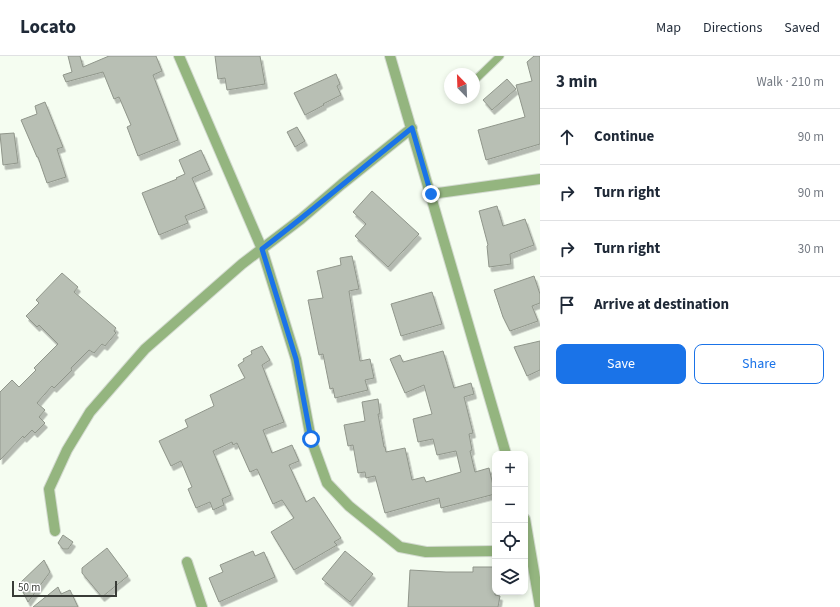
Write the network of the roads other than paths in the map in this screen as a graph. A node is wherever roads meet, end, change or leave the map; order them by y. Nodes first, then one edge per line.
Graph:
1 (179, 56) edge
2 (390, 56) edge
3 (500, 56) edge
4 (480, 75) edge
5 (412, 128) junction
6 (540, 179) edge
7 (431, 194) junction
8 (262, 249) junction
9 (505, 451) edge
10 (55, 531) dead end
11 (492, 551) edge
12 (528, 551) edge
13 (187, 562) dead end
14 (202, 607) edge
15 (540, 607) edge

1 - 8 street
2 - 5 street
3 - 4 lane
5 - 7 street
5 - 8 street
6 - 7 street
7 - 9 street
8 - 10 street
8 - 11 street
12 - 15 street
13 - 14 street

